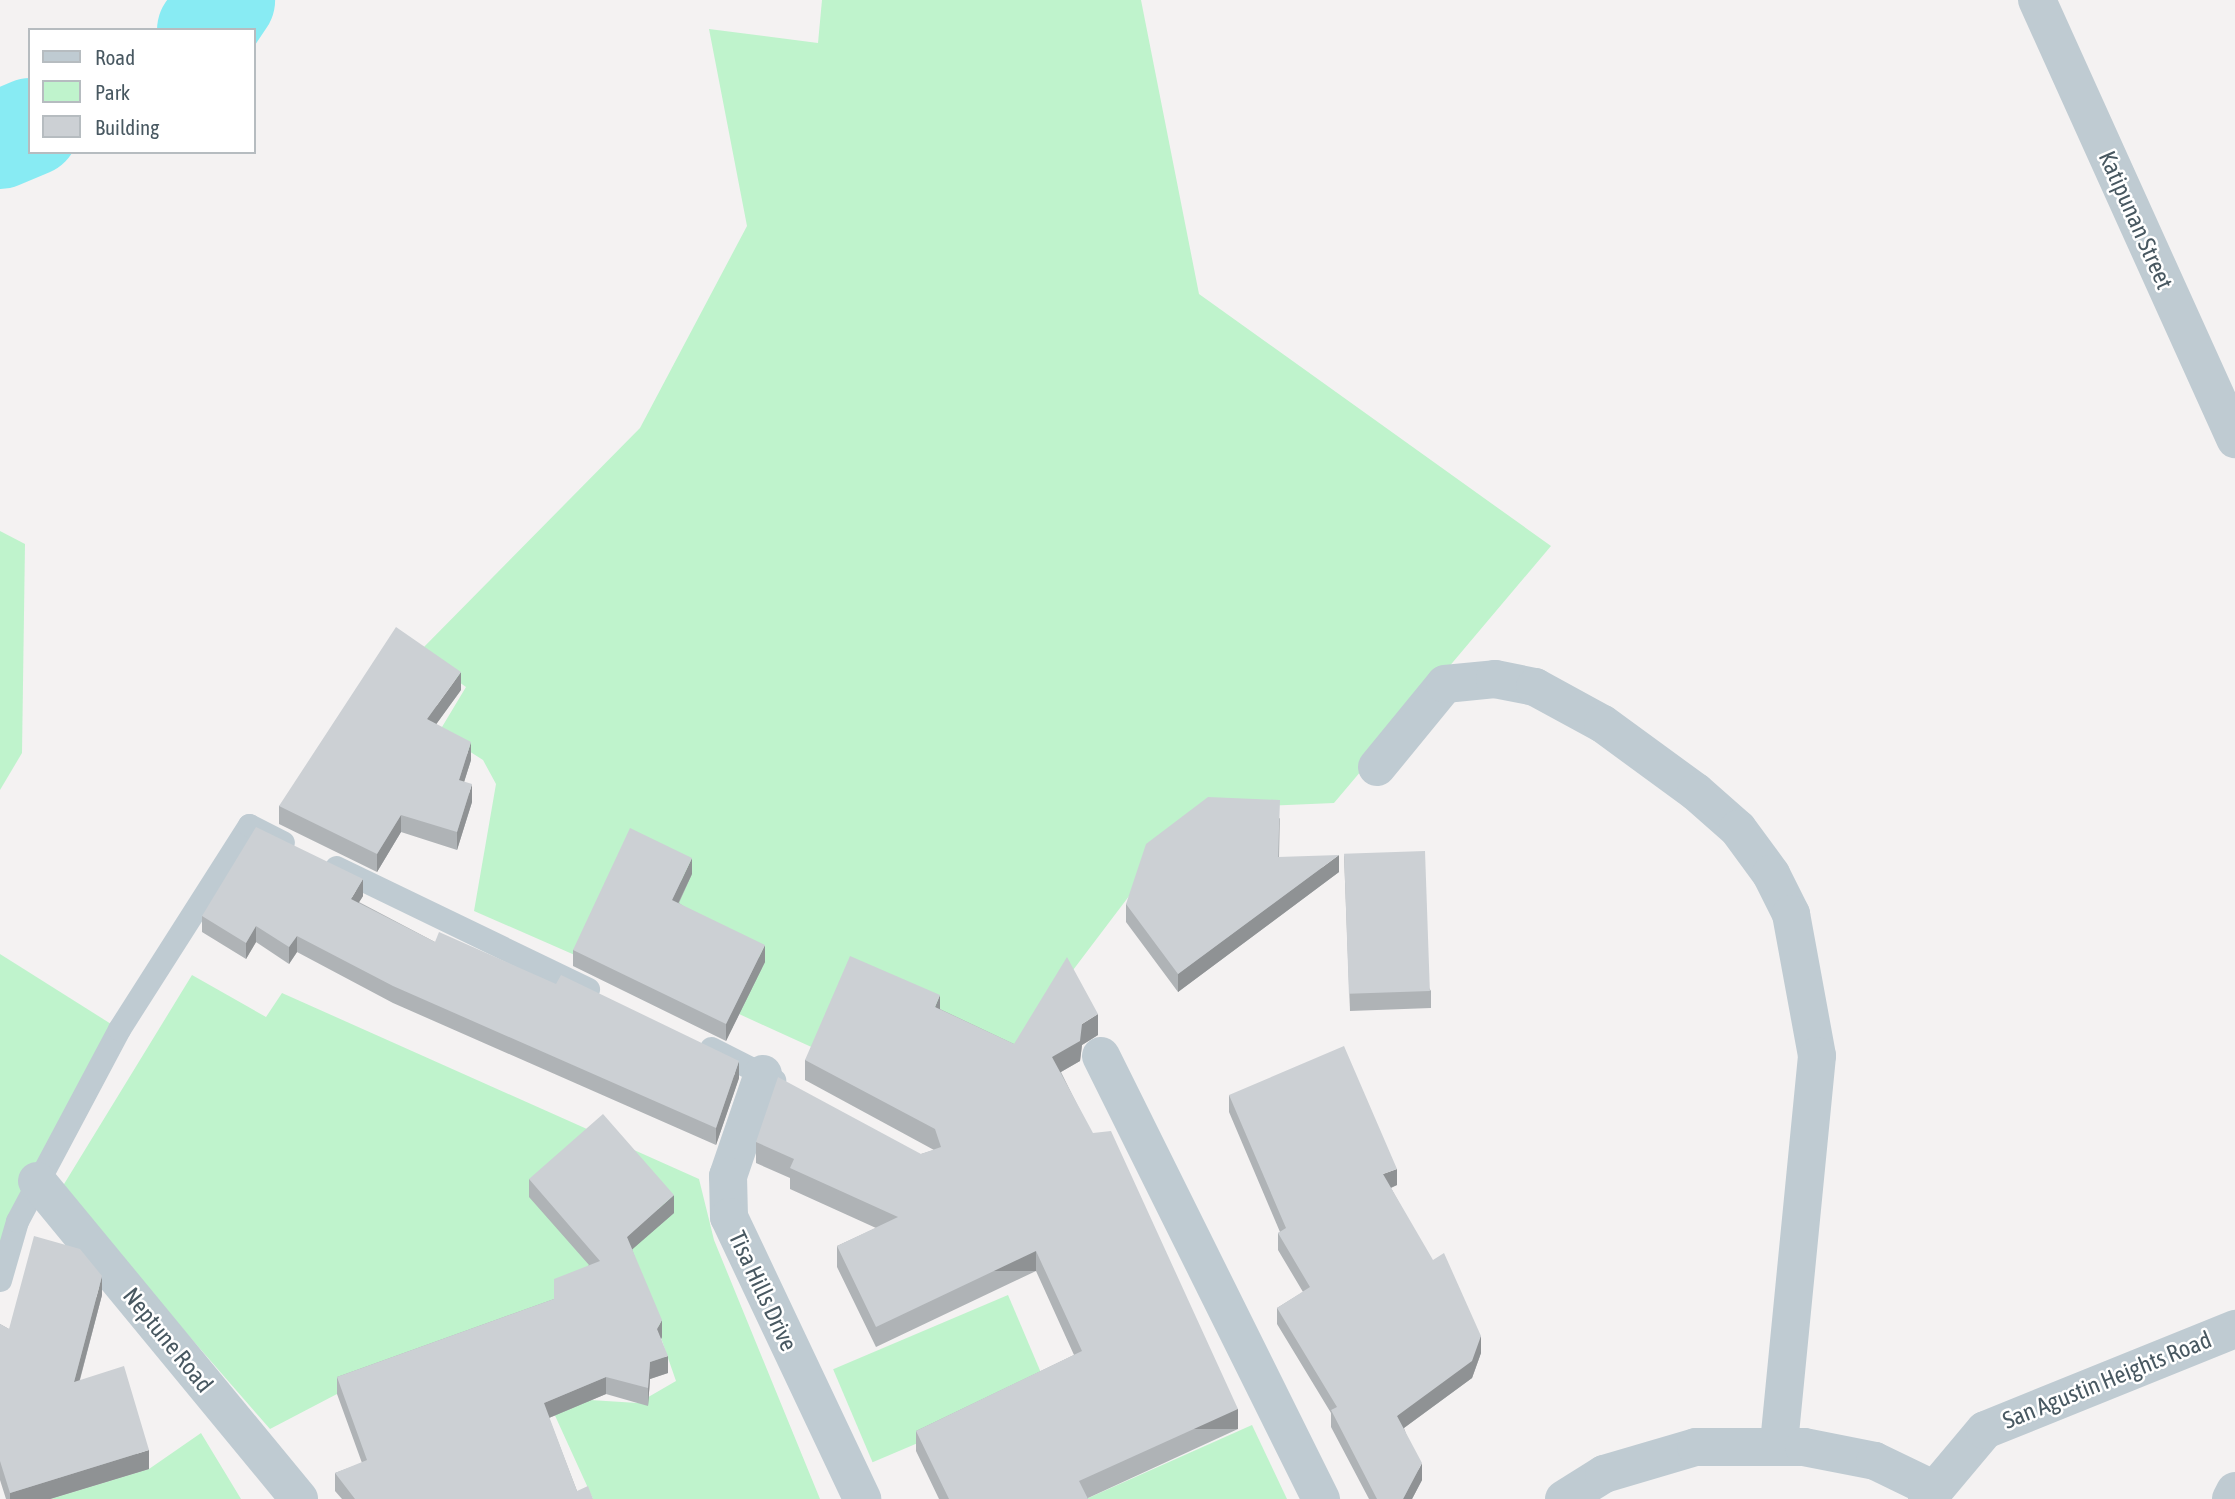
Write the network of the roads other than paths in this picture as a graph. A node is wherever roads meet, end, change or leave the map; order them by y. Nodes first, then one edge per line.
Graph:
1 (2037, 0) edge
2 (2235, 439) edge
3 (1377, 767) dead end
4 (612, 1001) edge
5 (688, 1037) edge
6 (1101, 1056) dead end
7 (763, 1074) junction
8 (798, 1093) edge
9 (37, 1181) junction
10 (0, 1280) edge
11 (2235, 1329) edge
12 (1779, 1446) junction
13 (2235, 1491) edge
14 (1930, 1494) edge
15 (299, 1499) edge
16 (862, 1499) edge
17 (1321, 1499) edge
18 (1564, 1499) edge
19 (2231, 1499) edge

1 - 2 street, Katipunan Street
3 - 12 street
4 - 9 lane
5 - 7 lane
6 - 17 street
7 - 8 lane
7 - 16 street, Tisa Hills Drive
9 - 10 lane
9 - 15 street, Neptune Road
11 - 14 street, San Agustin Heights Road
12 - 14 street
12 - 18 street
13 - 19 street

